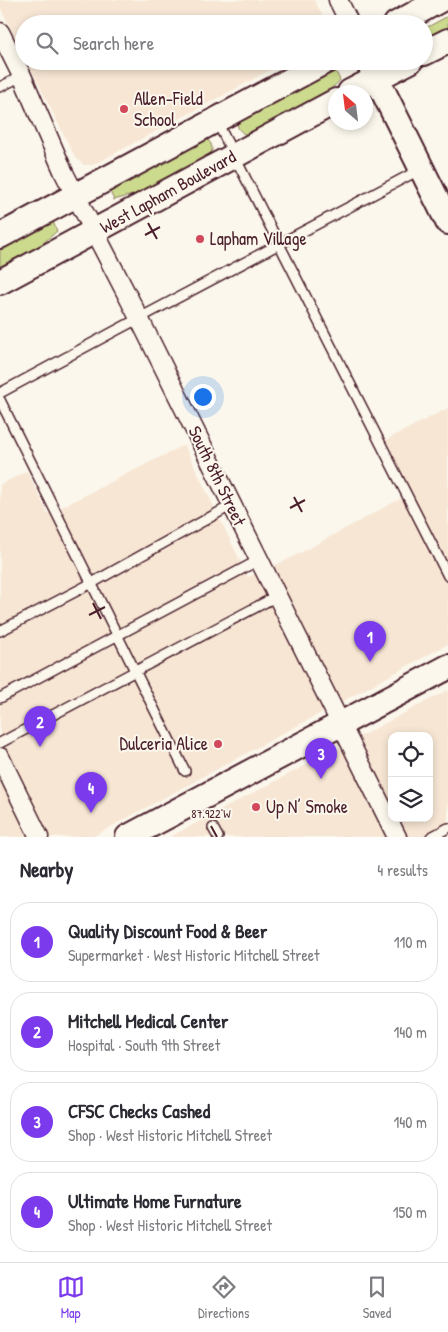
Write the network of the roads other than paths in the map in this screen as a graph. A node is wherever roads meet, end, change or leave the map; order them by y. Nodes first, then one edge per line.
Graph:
1 (338, 0) edge
2 (440, 0) edge
3 (346, 15) edge
4 (412, 15) edge
5 (0, 32) edge
6 (448, 41) edge
7 (433, 48) edge
8 (15, 62) edge
9 (19, 70) edge
10 (310, 70) edge
11 (372, 70) edge
12 (22, 76) junction
13 (357, 85) edge
14 (0, 87) edge
15 (328, 104) edge
16 (216, 121) junction
17 (234, 156) junction
18 (421, 169) junction
19 (76, 196) junction
20 (448, 222) edge
21 (95, 232) junction
22 (0, 236) edge
23 (279, 243) junction
24 (0, 282) edge
25 (139, 318) junction
26 (0, 393) edge
27 (0, 400) edge
28 (232, 505) junction
29 (259, 560) junction
30 (448, 576) edge
31 (92, 583) junction
32 (277, 596) junction
33 (0, 631) edge
34 (118, 635) junction
35 (448, 667) edge
36 (136, 672) junction
37 (0, 698) edge
38 (340, 724) junction
39 (0, 743) edge
40 (0, 757) edge
41 (185, 771) dead end
42 (213, 828) dead end
43 (448, 828) edge
44 (39, 837) edge
45 (128, 837) edge
46 (218, 837) edge
47 (396, 837) edge
48 (430, 837) edge

1 - 3 street
2 - 4 street
5 - 8 street, South 8th Street
6 - 7 street
9 - 12 street, South 8th Street
10 - 16 street
11 - 13 street
11 - 18 street
12 - 14 lane
12 - 19 street, South 8th Street
15 - 17 street, West Lapham Boulevard
16 - 17 lane
16 - 19 street
17 - 21 street, West Lapham Boulevard
17 - 23 lane
18 - 20 street
18 - 23 lane
19 - 21 street, South 8th Street
19 - 22 street
21 - 24 street, West Lapham Boulevard
21 - 25 street, South 8th Street
23 - 25 lane
23 - 30 lane
25 - 26 lane
25 - 28 street, South 8th Street
27 - 31 lane
28 - 29 street, South 8th Street
28 - 31 lane
29 - 32 street, South 8th Street
29 - 34 lane
31 - 33 lane
31 - 34 lane
32 - 36 lane
32 - 38 street, South 8th Street
34 - 36 lane
34 - 37 lane
35 - 38 street
36 - 39 lane
36 - 41 lane
38 - 45 street
38 - 47 street, South 8th Street
40 - 44 street
42 - 46 lane
43 - 48 lane

